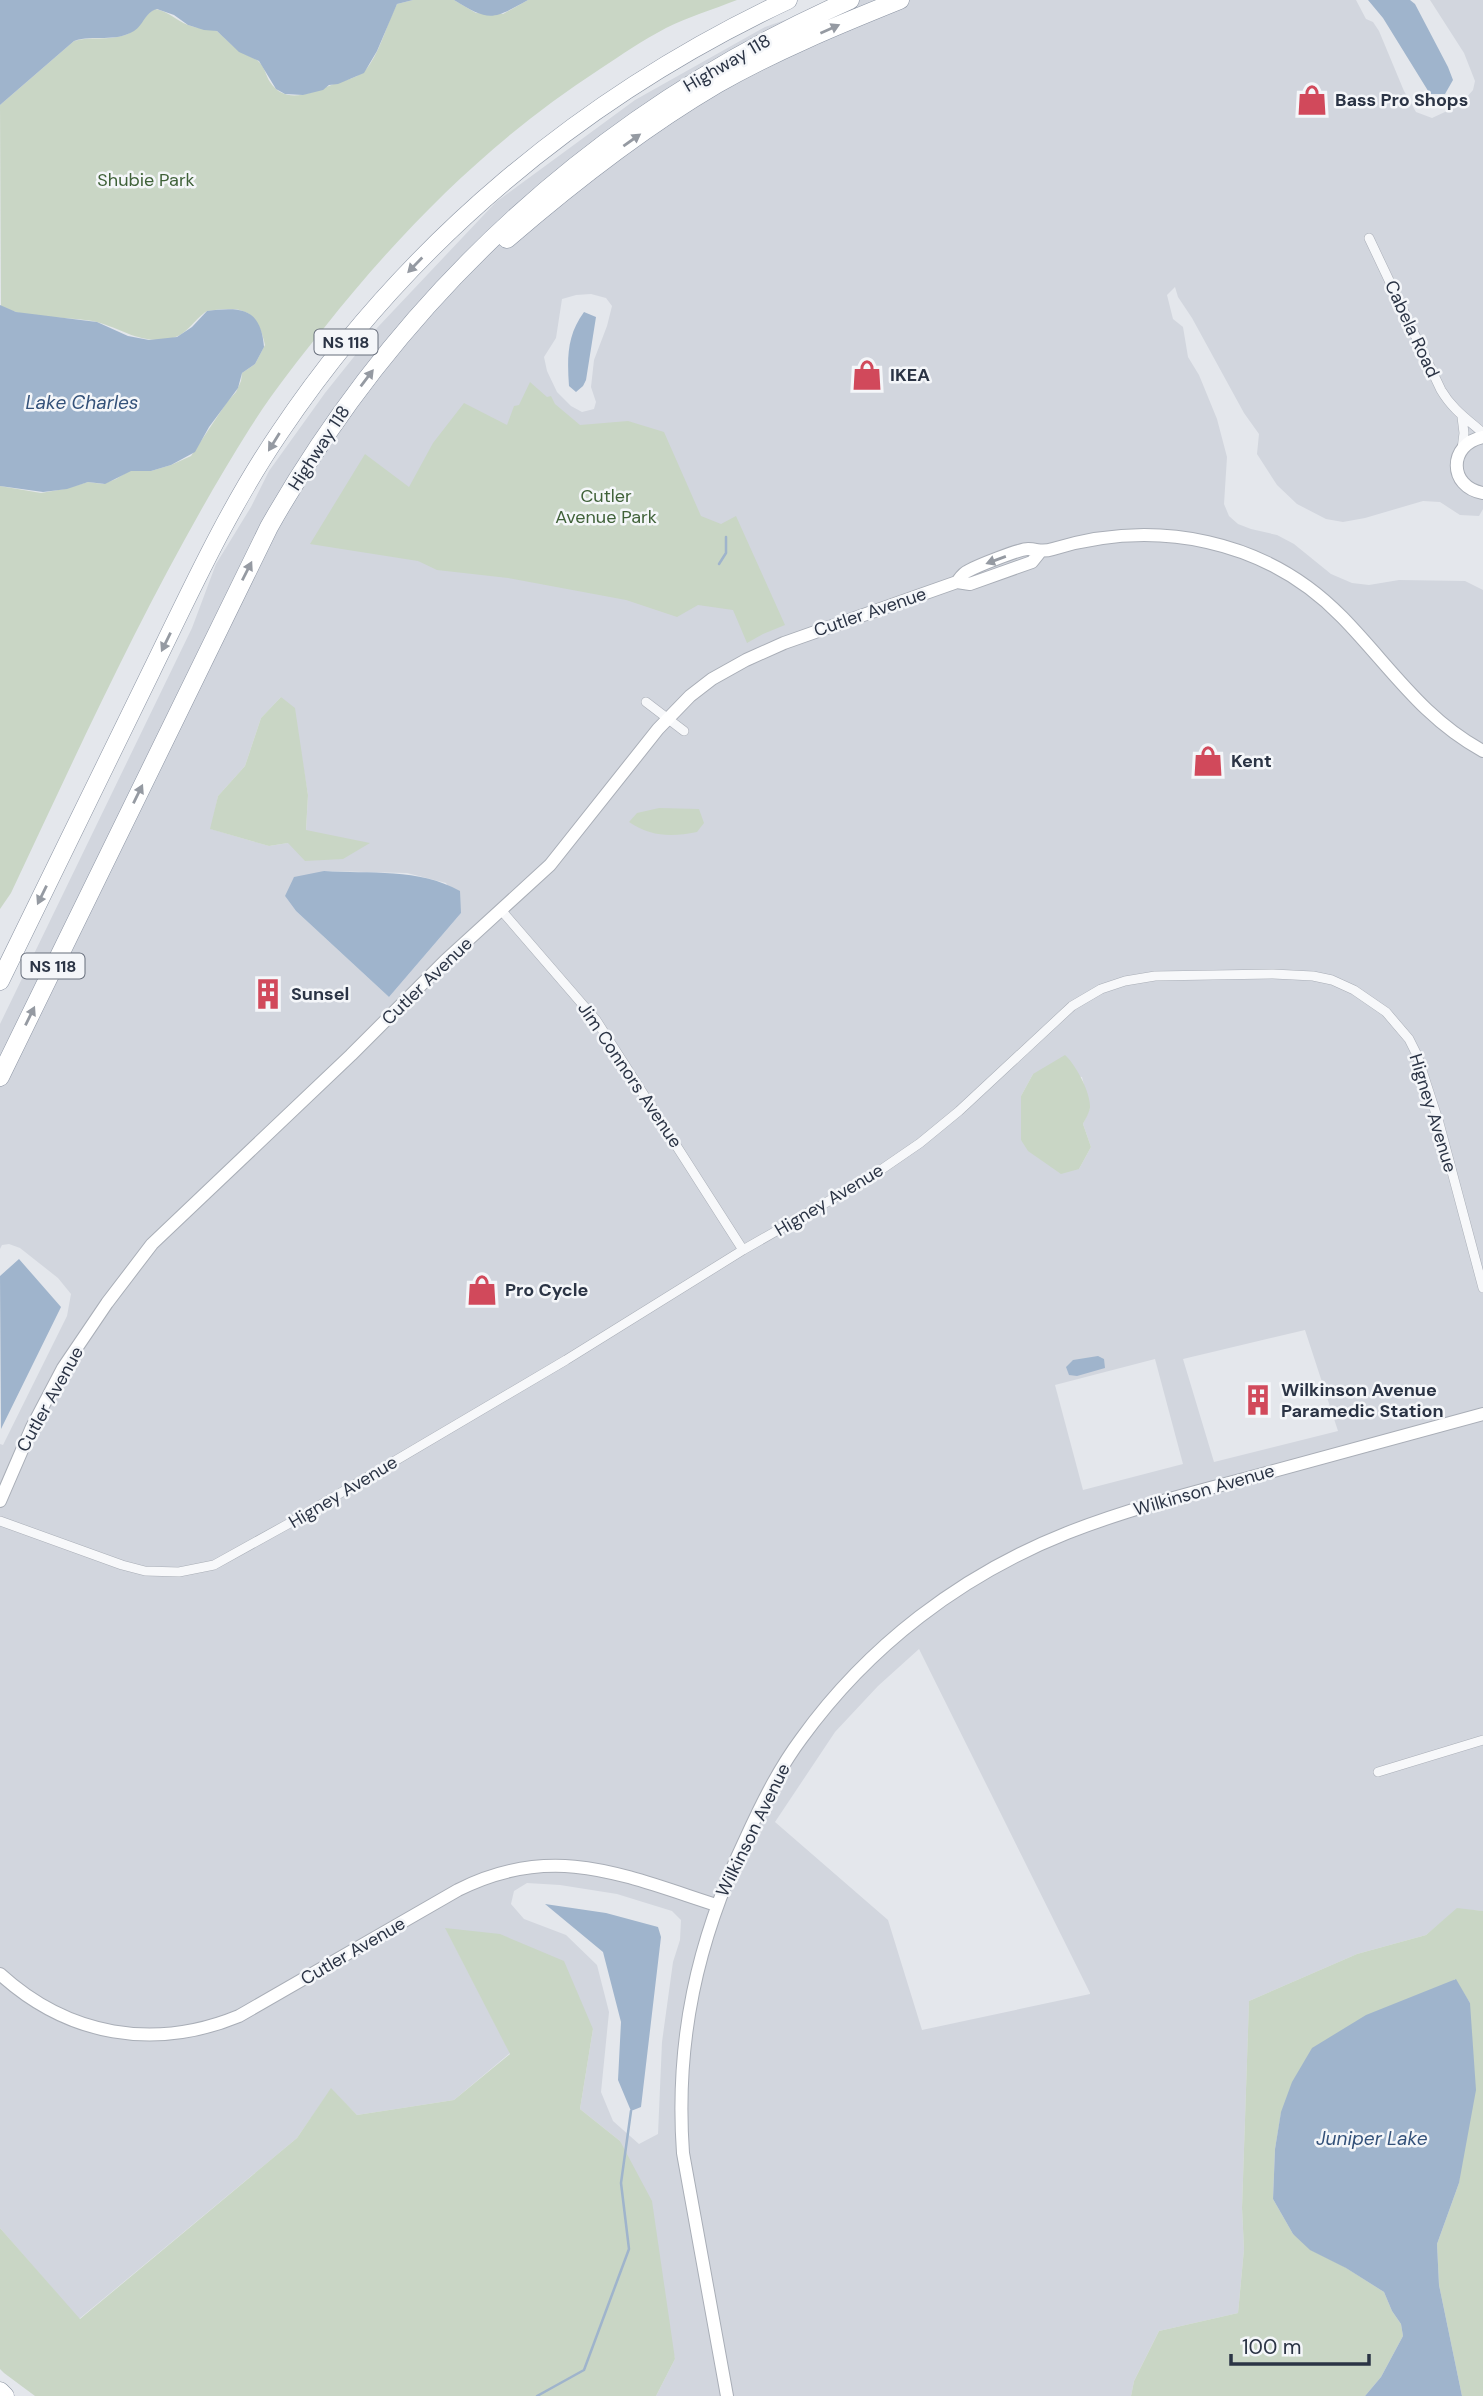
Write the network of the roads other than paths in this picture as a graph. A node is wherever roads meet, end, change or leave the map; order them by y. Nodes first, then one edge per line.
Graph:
1 (771, 0) edge
2 (788, 0) edge
3 (850, 0) edge
4 (900, 0) edge
5 (1369, 237) dead end
6 (438, 241) junction
7 (394, 343) junction
8 (1462, 417) junction
9 (1483, 435) edge
10 (1462, 449) junction
11 (1483, 493) edge
12 (646, 702) dead end
13 (668, 718) junction
14 (684, 731) dead end
15 (1483, 751) edge
16 (501, 910) junction
17 (0, 981) edge
18 (0, 1077) edge
19 (743, 1250) junction
20 (1483, 1288) edge
21 (1483, 1414) edge
22 (0, 1501) edge
23 (0, 1521) edge
24 (1483, 1740) edge
25 (1378, 1772) dead end
26 (716, 1905) junction
27 (0, 1974) edge
28 (0, 2391) edge
29 (5, 2396) edge
30 (727, 2396) edge

1 - 6 highway
2 - 6 highway, Highway 118 / NS 118
3 - 7 highway, Highway 118 / NS 118
7 -> 4 highway
5 - 8 street, Cabela Road
6 -> 17 highway, Highway 118 / NS 118
18 -> 7 highway, Highway 118 / NS 118
8 - 9 street, Cabela Road
8 - 10 street
9 - 10 street
10 - 11 street
12 - 13 street
13 - 14 street
13 - 15 street, Cutler Avenue
13 - 16 street, Cutler Avenue
16 - 19 street, Jim Connors Avenue
16 - 22 street, Cutler Avenue
19 - 20 street, Higney Avenue
19 - 23 street, Higney Avenue
21 - 26 street, Wilkinson Avenue
24 - 25 street
26 - 27 street, Cutler Avenue
26 - 30 street, Wilkinson Avenue
28 - 29 highway

